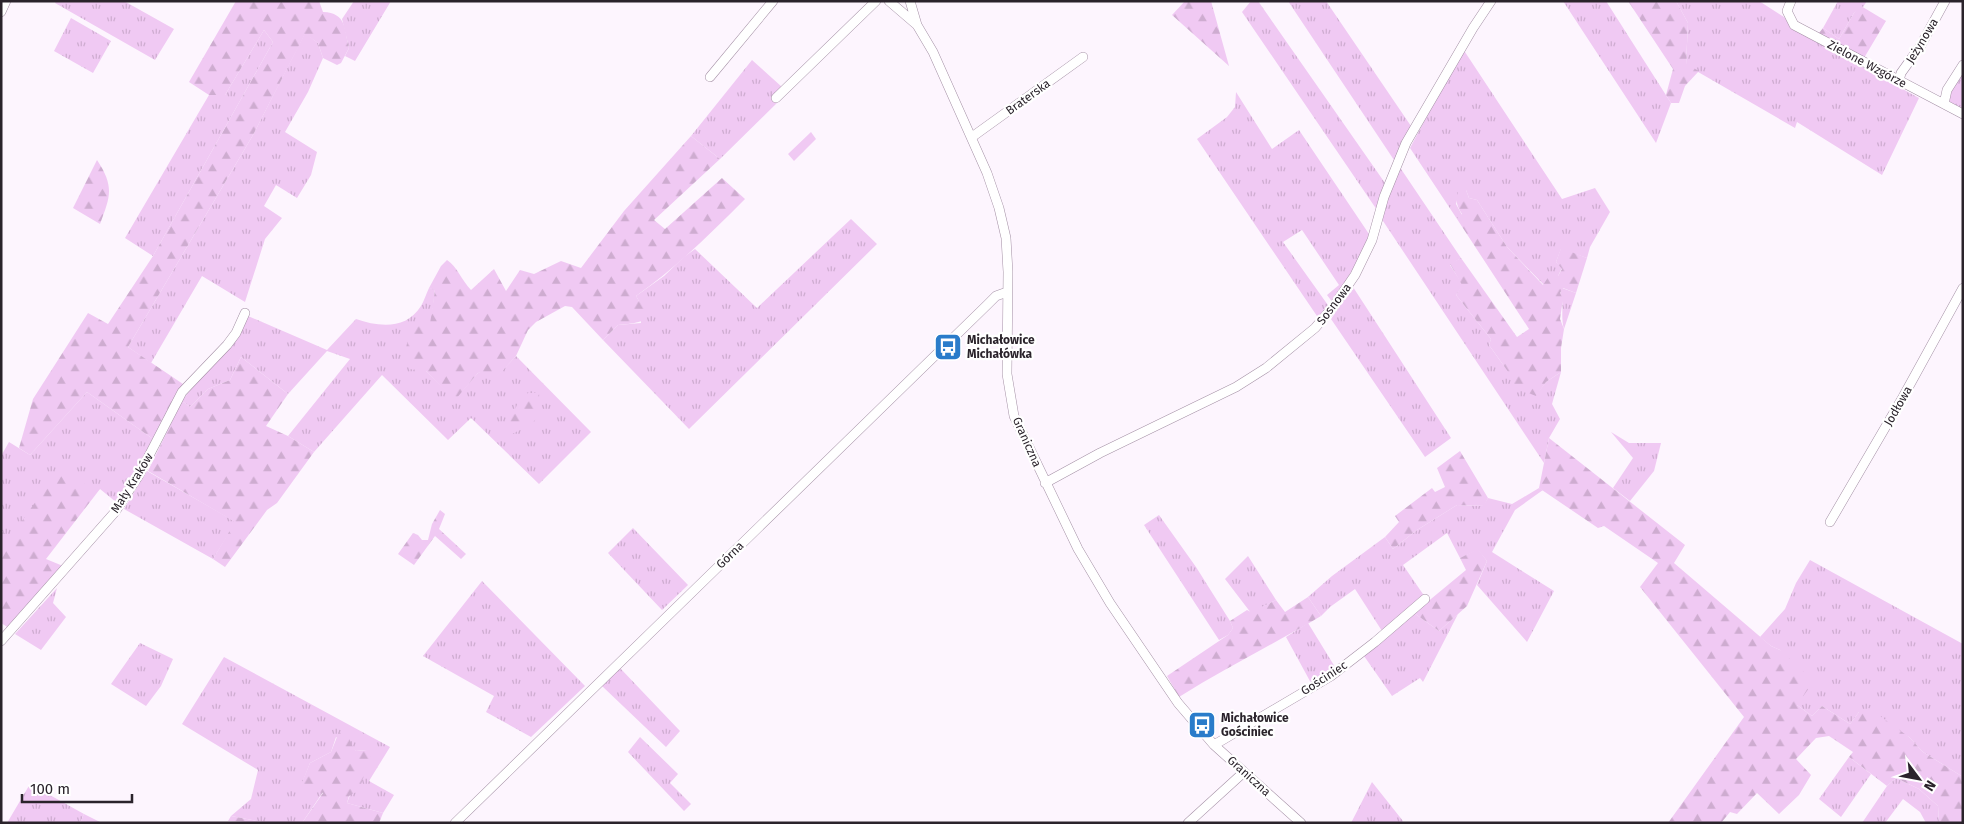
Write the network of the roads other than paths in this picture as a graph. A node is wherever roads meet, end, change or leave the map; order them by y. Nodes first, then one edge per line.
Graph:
1 (6, 1) edge
2 (773, 1) edge
3 (876, 1) edge
4 (889, 1) edge
5 (910, 1) edge
6 (1491, 1) edge
7 (1791, 1) edge
8 (1945, 1) edge
9 (1, 12) edge
10 (917, 25) junction
11 (1083, 57) dead end
12 (1963, 64) edge
13 (710, 77) dead end
14 (1899, 81) junction
15 (776, 98) dead end
16 (1944, 104) junction
17 (1963, 114) edge
18 (972, 137) junction
19 (1963, 288) edge
20 (1007, 292) junction
21 (1959, 302) edge
22 (245, 313) dead end
23 (1045, 483) junction
24 (1830, 522) dead end
25 (1425, 599) dead end
26 (1, 641) edge
27 (1214, 745) junction
28 (1244, 772) junction
29 (455, 823) edge
30 (1188, 823) edge
31 (1302, 823) edge

1 - 9 street
2 - 13 street
3 - 15 street
4 - 10 street, Graniczna
5 - 10 street
6 - 23 street, Sosnowa
7 - 14 street, Zielone Wzgórze
8 - 14 street, Jeżynowa
10 - 18 street, Graniczna
11 - 18 street, Braterska
12 - 16 street
14 - 16 street, Zielone Wzgórze
16 - 17 street, Zielone Wzgórze
18 - 20 street, Graniczna
19 - 21 street, Jodłowa
20 - 23 street, Graniczna
20 - 29 street, Górna
21 - 24 street, Jodłowa
22 - 26 street, Mały Kraków
23 - 27 street, Graniczna
25 - 27 street, Gościniec
27 - 28 street, Graniczna
28 - 30 street
28 - 31 street, Graniczna

